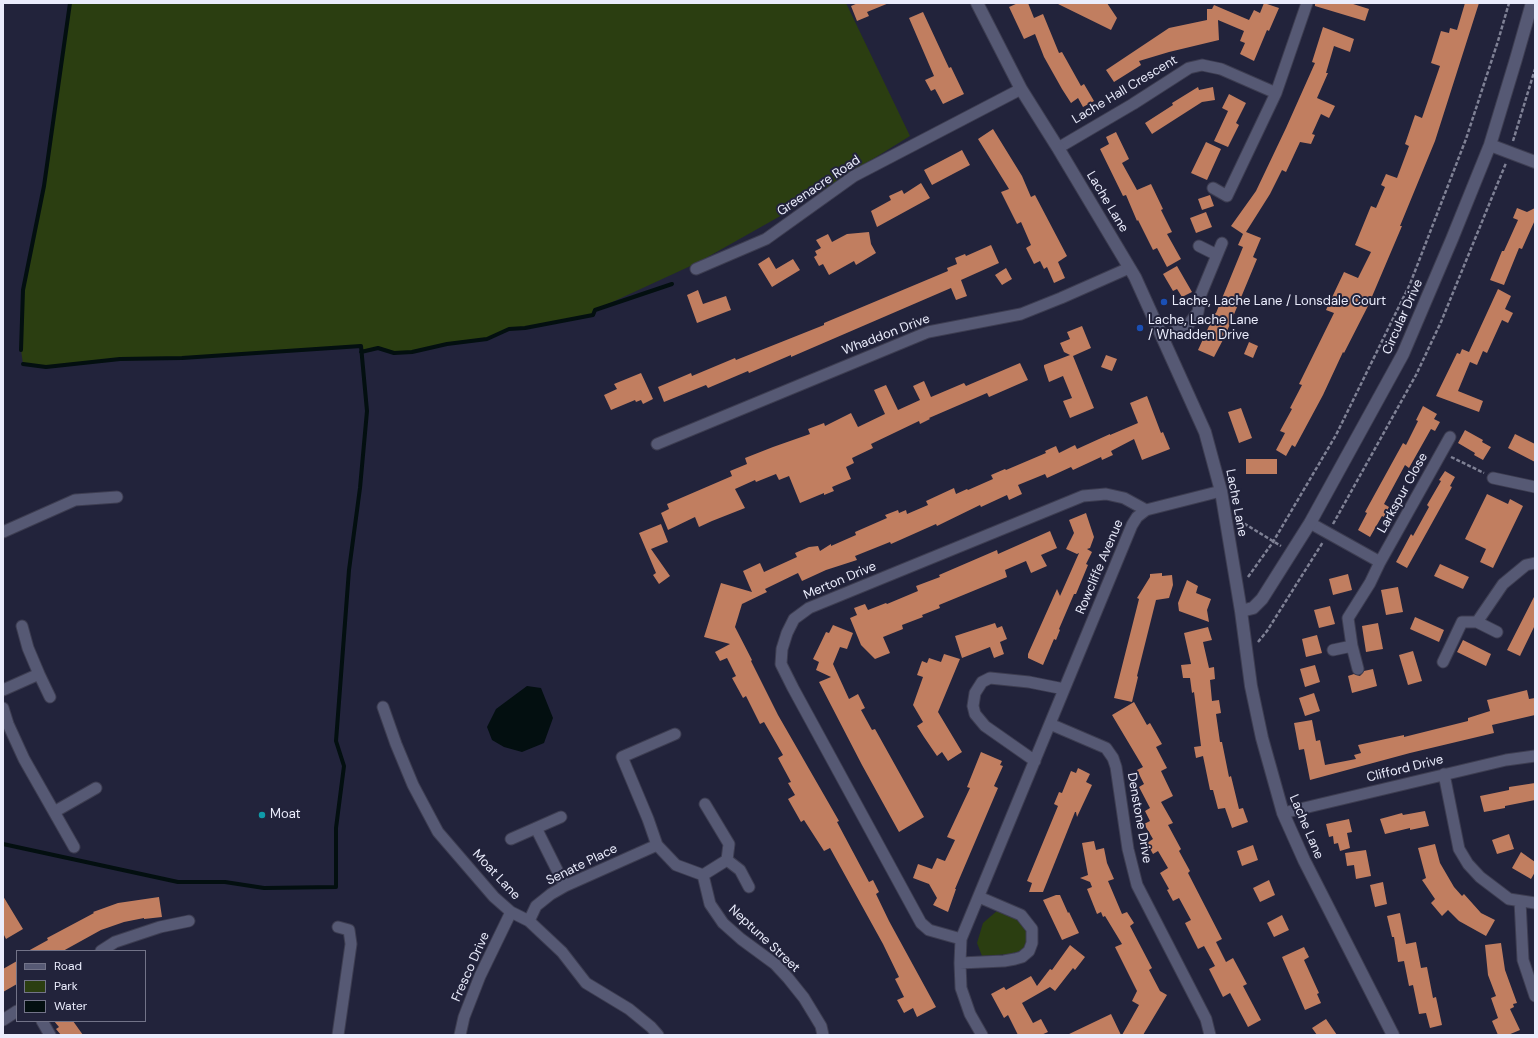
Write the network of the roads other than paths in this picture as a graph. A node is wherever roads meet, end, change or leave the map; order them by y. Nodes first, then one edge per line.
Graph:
1 (977, 3) edge
2 (1307, 3) edge
3 (1532, 3) edge
4 (1021, 89) junction
5 (1276, 93) junction
6 (1490, 145) junction
7 (1058, 148) junction
8 (1535, 162) edge
9 (1213, 188) dead end
10 (1222, 243) dead end
11 (1199, 246) dead end
12 (1217, 255) junction
13 (1129, 268) junction
14 (696, 270) dead end
15 (1162, 337) junction
16 (1450, 438) dead end
17 (658, 444) dead end
18 (1493, 478) road end
19 (1535, 487) edge
20 (1220, 491) junction
21 (117, 497) dead end
22 (1146, 510) junction
23 (1310, 524) junction
24 (3, 532) edge
25 (1380, 562) junction
26 (1531, 564) edge
27 (1241, 611) junction
28 (1477, 622) junction
29 (22, 626) dead end
30 (1497, 632) dead end
31 (1352, 646) junction
32 (1333, 650) dead end
33 (1443, 662) dead end
34 (1358, 669) dead end
35 (38, 674) junction
36 (1064, 689) junction
37 (3, 690) edge
38 (50, 697) dead end
39 (383, 707) dead end
40 (3, 708) edge
41 (1050, 724) junction
42 (675, 734) dead end
43 (1535, 756) edge
44 (1035, 761) junction
45 (1444, 774) junction
46 (96, 788) dead end
47 (705, 804) dead end
48 (54, 812) junction
49 (1283, 814) junction
50 (561, 817) dead end
51 (536, 828) junction
52 (511, 839) dead end
53 (657, 845) junction
54 (74, 848) dead end
55 (727, 860) junction
56 (703, 875) junction
57 (565, 886) junction
58 (749, 887) dead end
59 (979, 897) junction
60 (1520, 902) junction
61 (1535, 903) edge
62 (511, 912) junction
63 (189, 921) dead end
64 (529, 921) junction
65 (338, 927) dead end
66 (961, 939) junction
67 (103, 950) edge
68 (960, 963) junction
69 (1535, 996) edge
70 (16, 1012) edge
71 (3, 1020) edge
72 (43, 1022) edge
73 (50, 1035) edge
74 (338, 1035) edge
75 (460, 1035) edge
76 (658, 1035) edge
77 (823, 1035) edge
78 (982, 1035) edge
79 (1210, 1035) edge
80 (1393, 1035) edge

1 - 4 street, Lache Lane
2 - 5 street
3 - 6 street, Circular Drive
4 - 7 street, Lache Lane
4 - 14 street, Greenacre Road
5 - 7 street, Lache Hall Crescent
5 - 9 street
6 - 8 street
6 - 23 street, Circular Drive
7 - 13 street, Lache Lane
10 - 12 street
11 - 12 street
12 - 15 street
13 - 15 street, Lache Lane
13 - 17 street, Whaddon Drive
15 - 20 street, Lache Lane
16 - 25 street, Larkspur Close
18 - 19 street
20 - 22 street
20 - 27 street, Lache Lane
21 - 24 street
22 - 36 street, Rowcliffe Avenue
22 - 66 street, Merton Drive
23 - 25 street
23 - 27 street, Circular Drive
25 - 31 street, Larkspur Close
26 - 28 street
27 - 49 street, Lache Lane
28 - 30 street
28 - 33 street
29 - 35 street
31 - 32 street
31 - 34 street, Larkspur Close
35 - 37 street
35 - 38 street
36 - 41 street, Rowcliffe Avenue
36 - 44 street
39 - 62 street, Moat Lane
40 - 48 street
41 - 44 street, Rowcliffe Avenue
41 - 79 street, Denstone Drive
42 - 53 street
43 - 45 street, Clifford Drive
44 - 59 street, Rowcliffe Avenue
45 - 49 street, Clifford Drive
45 - 60 street
46 - 48 street
47 - 55 street
48 - 54 street
49 - 80 street, Lache Lane
50 - 51 street
51 - 52 street
51 - 57 street
53 - 56 street
53 - 57 street, Senate Place
55 - 56 street
55 - 58 street
56 - 77 street, Neptune Street
57 - 64 street, Senate Place
59 - 66 street, Rowcliffe Avenue
59 - 68 street
60 - 61 street
60 - 69 street
62 - 64 street, Moat Lane
62 - 75 street, Fresco Drive
63 - 67 street
64 - 76 street, Moat Lane
65 - 74 street
66 - 68 street, Rowcliffe Avenue
68 - 78 street, Rowcliffe Avenue
70 - 71 street
72 - 73 street

